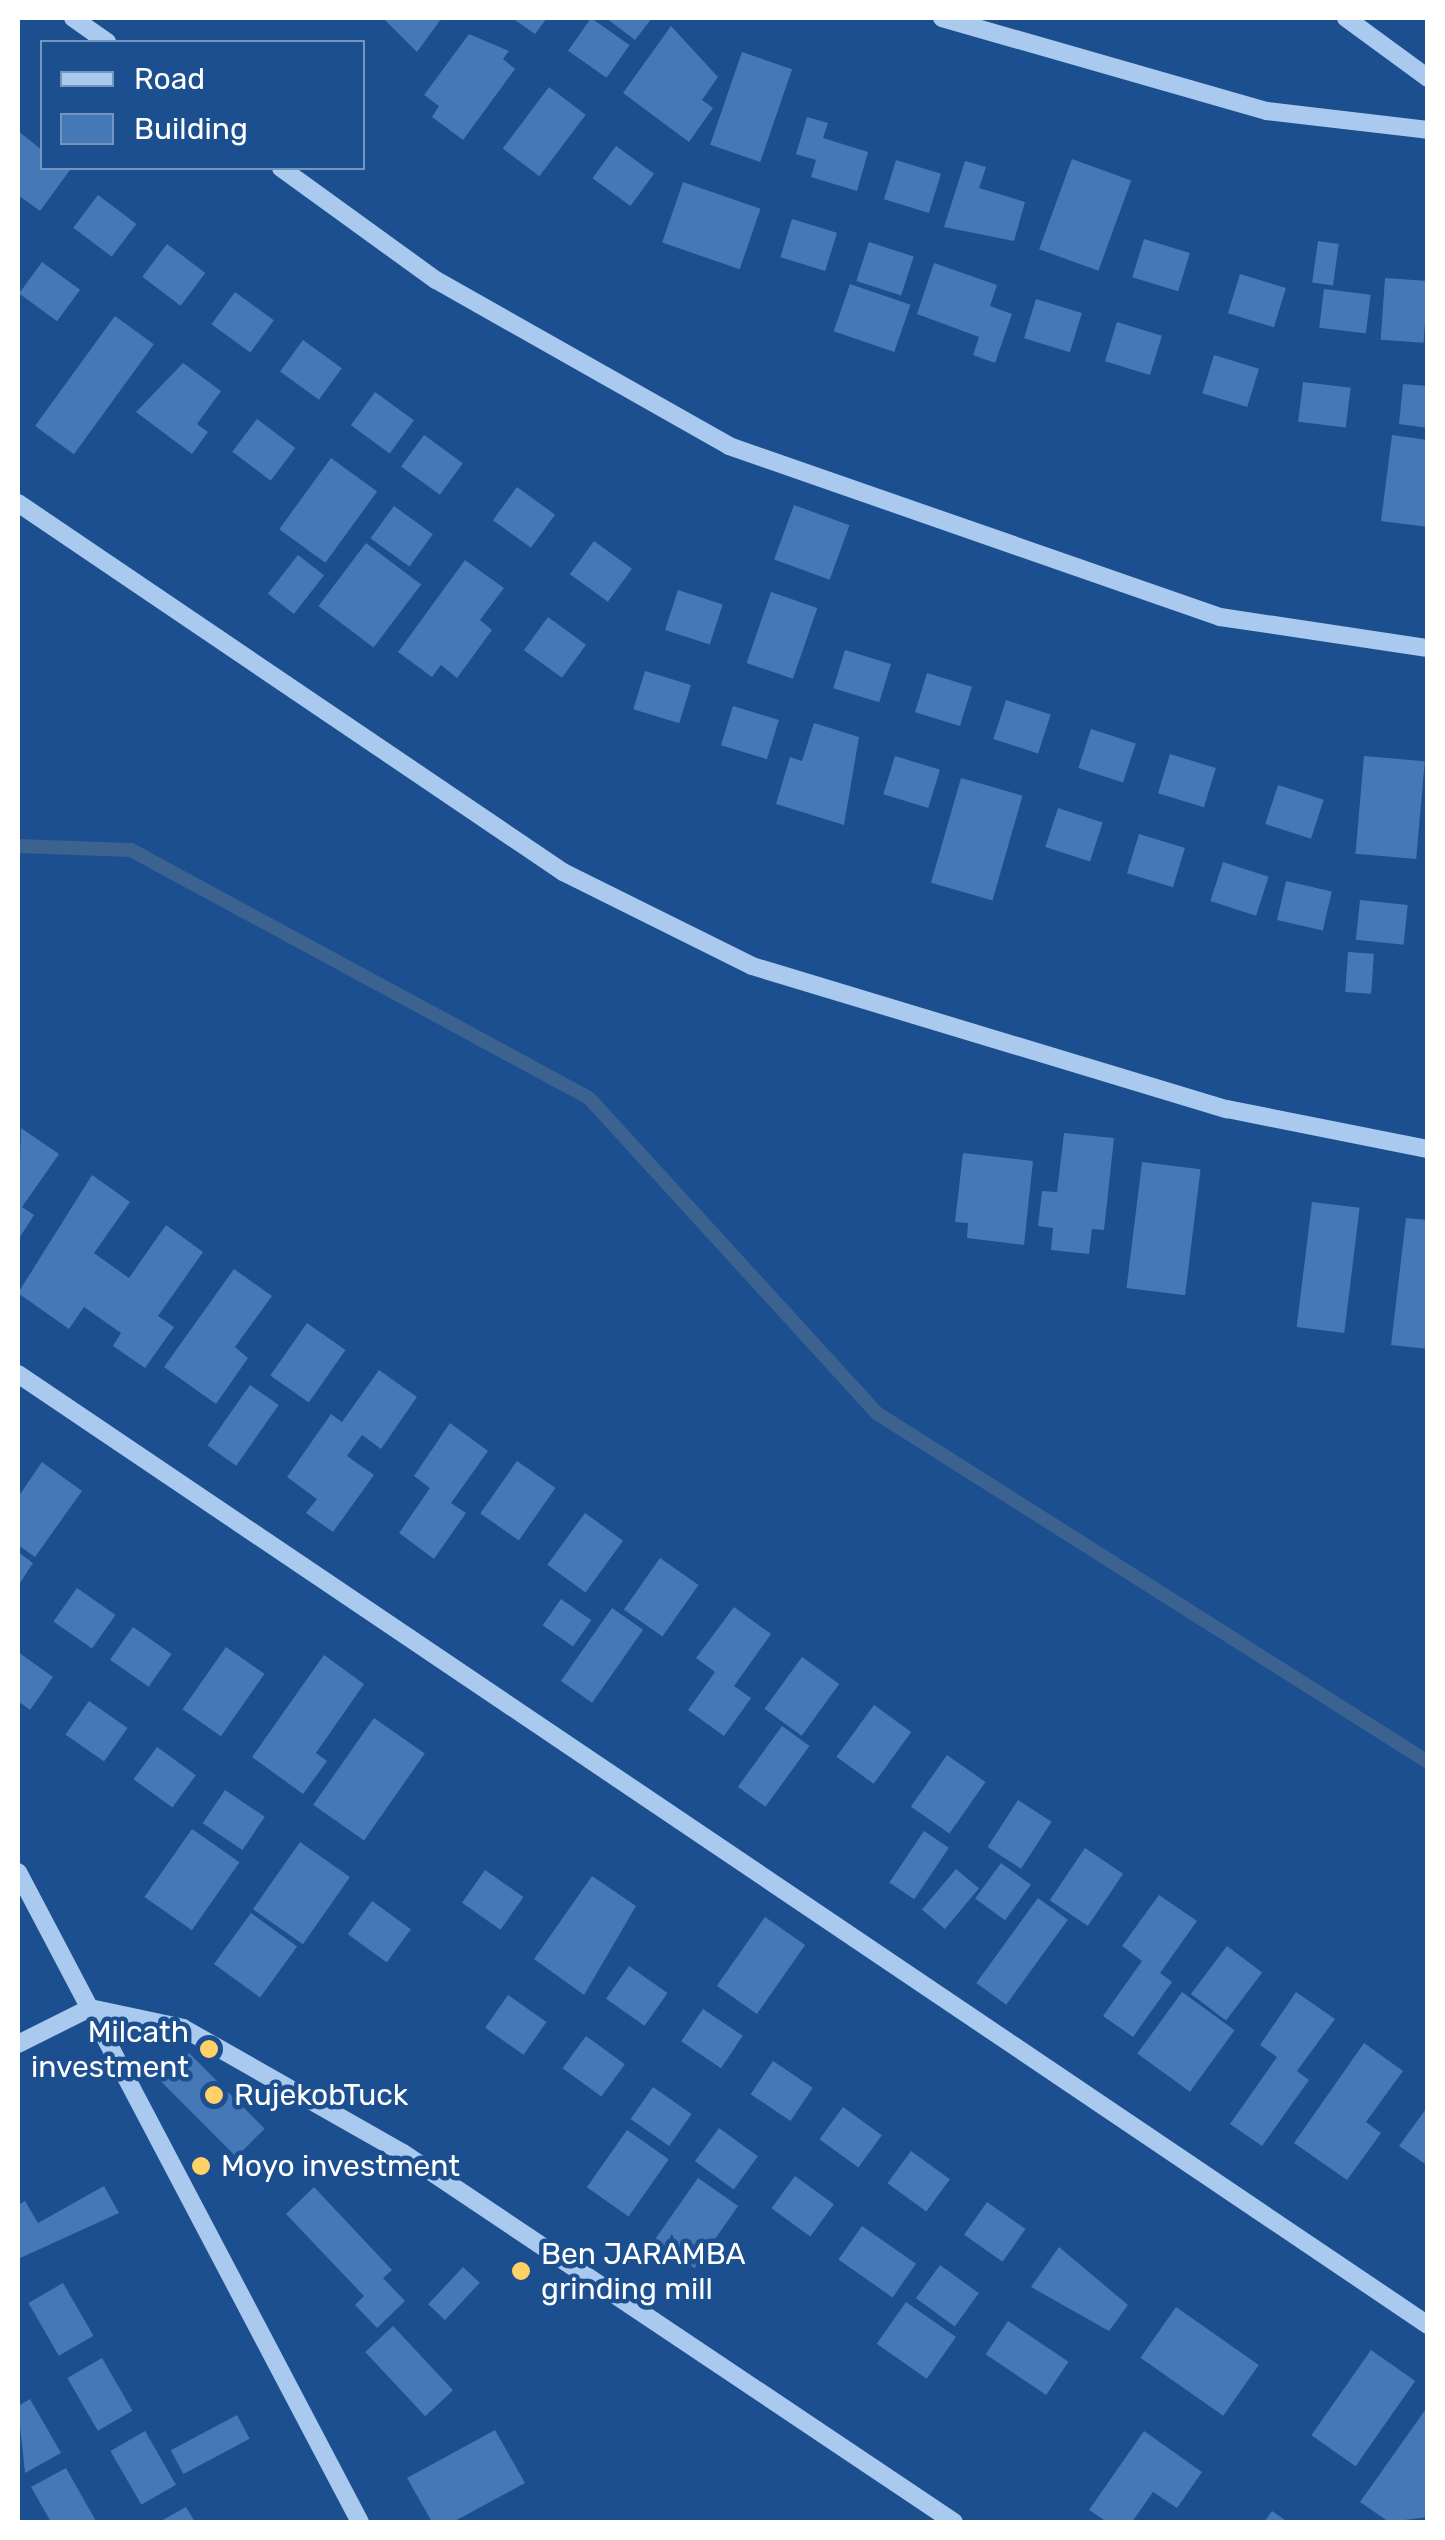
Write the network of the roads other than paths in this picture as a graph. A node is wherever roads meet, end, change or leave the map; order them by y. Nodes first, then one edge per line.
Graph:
1 (72, 18) edge
2 (942, 18) edge
3 (1346, 18) edge
4 (104, 40) edge
5 (1428, 78) edge
6 (1428, 130) edge
7 (283, 170) edge
8 (18, 502) edge
9 (1428, 648) edge
10 (1428, 1149) edge
11 (18, 1374) edge
12 (18, 1872) edge
13 (90, 2008) junction
14 (18, 2044) edge
15 (1428, 2325) edge
16 (360, 2522) edge
17 (954, 2522) edge

1 - 4 street
2 - 6 street
3 - 5 street
7 - 9 street
8 - 10 street
11 - 15 street
12 - 13 street
13 - 14 street
13 - 16 street
13 - 17 street

